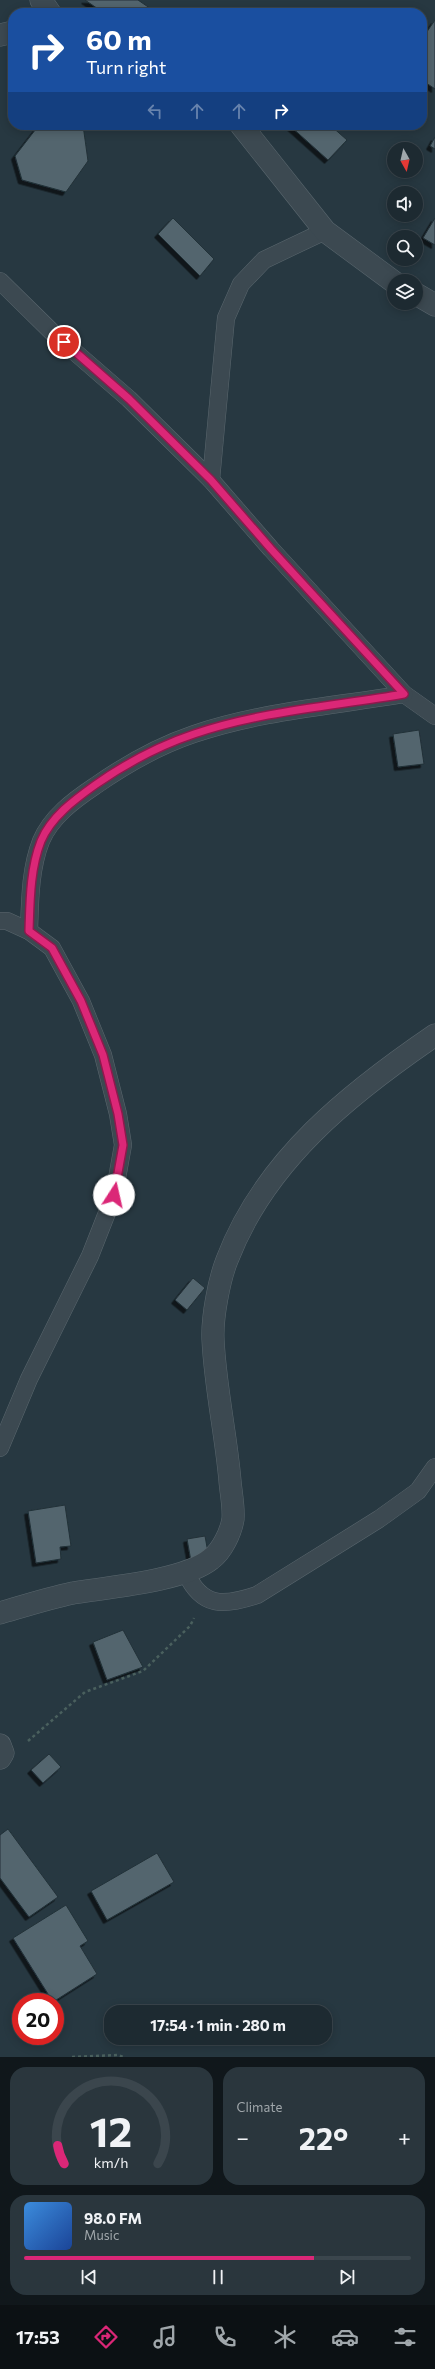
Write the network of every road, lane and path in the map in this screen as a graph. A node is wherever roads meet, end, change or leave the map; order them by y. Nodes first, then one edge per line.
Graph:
1 (245, 130) edge
2 (325, 231) junction
3 (387, 277) edge
4 (0, 281) edge
5 (423, 298) edge
6 (435, 305) edge
7 (211, 480) junction
8 (404, 694) junction
9 (435, 716) edge
10 (0, 921) edge
11 (29, 931) junction
12 (435, 1034) edge
13 (0, 1448) edge
14 (435, 1467) edge
15 (186, 1573) junction
16 (205, 1598) junction
17 (0, 1613) edge
18 (1, 1752) edge
19 (72, 2057) edge
20 (124, 2057) edge

1 - 2 street
2 - 3 street
2 - 7 lane
4 - 7 lane
5 - 6 street
7 - 8 lane
8 - 9 lane
8 - 11 lane
10 - 11 lane
11 - 13 lane
12 - 15 street
14 - 16 lane
15 - 16 lane
15 - 17 street
16 - 18 path
19 - 20 path

